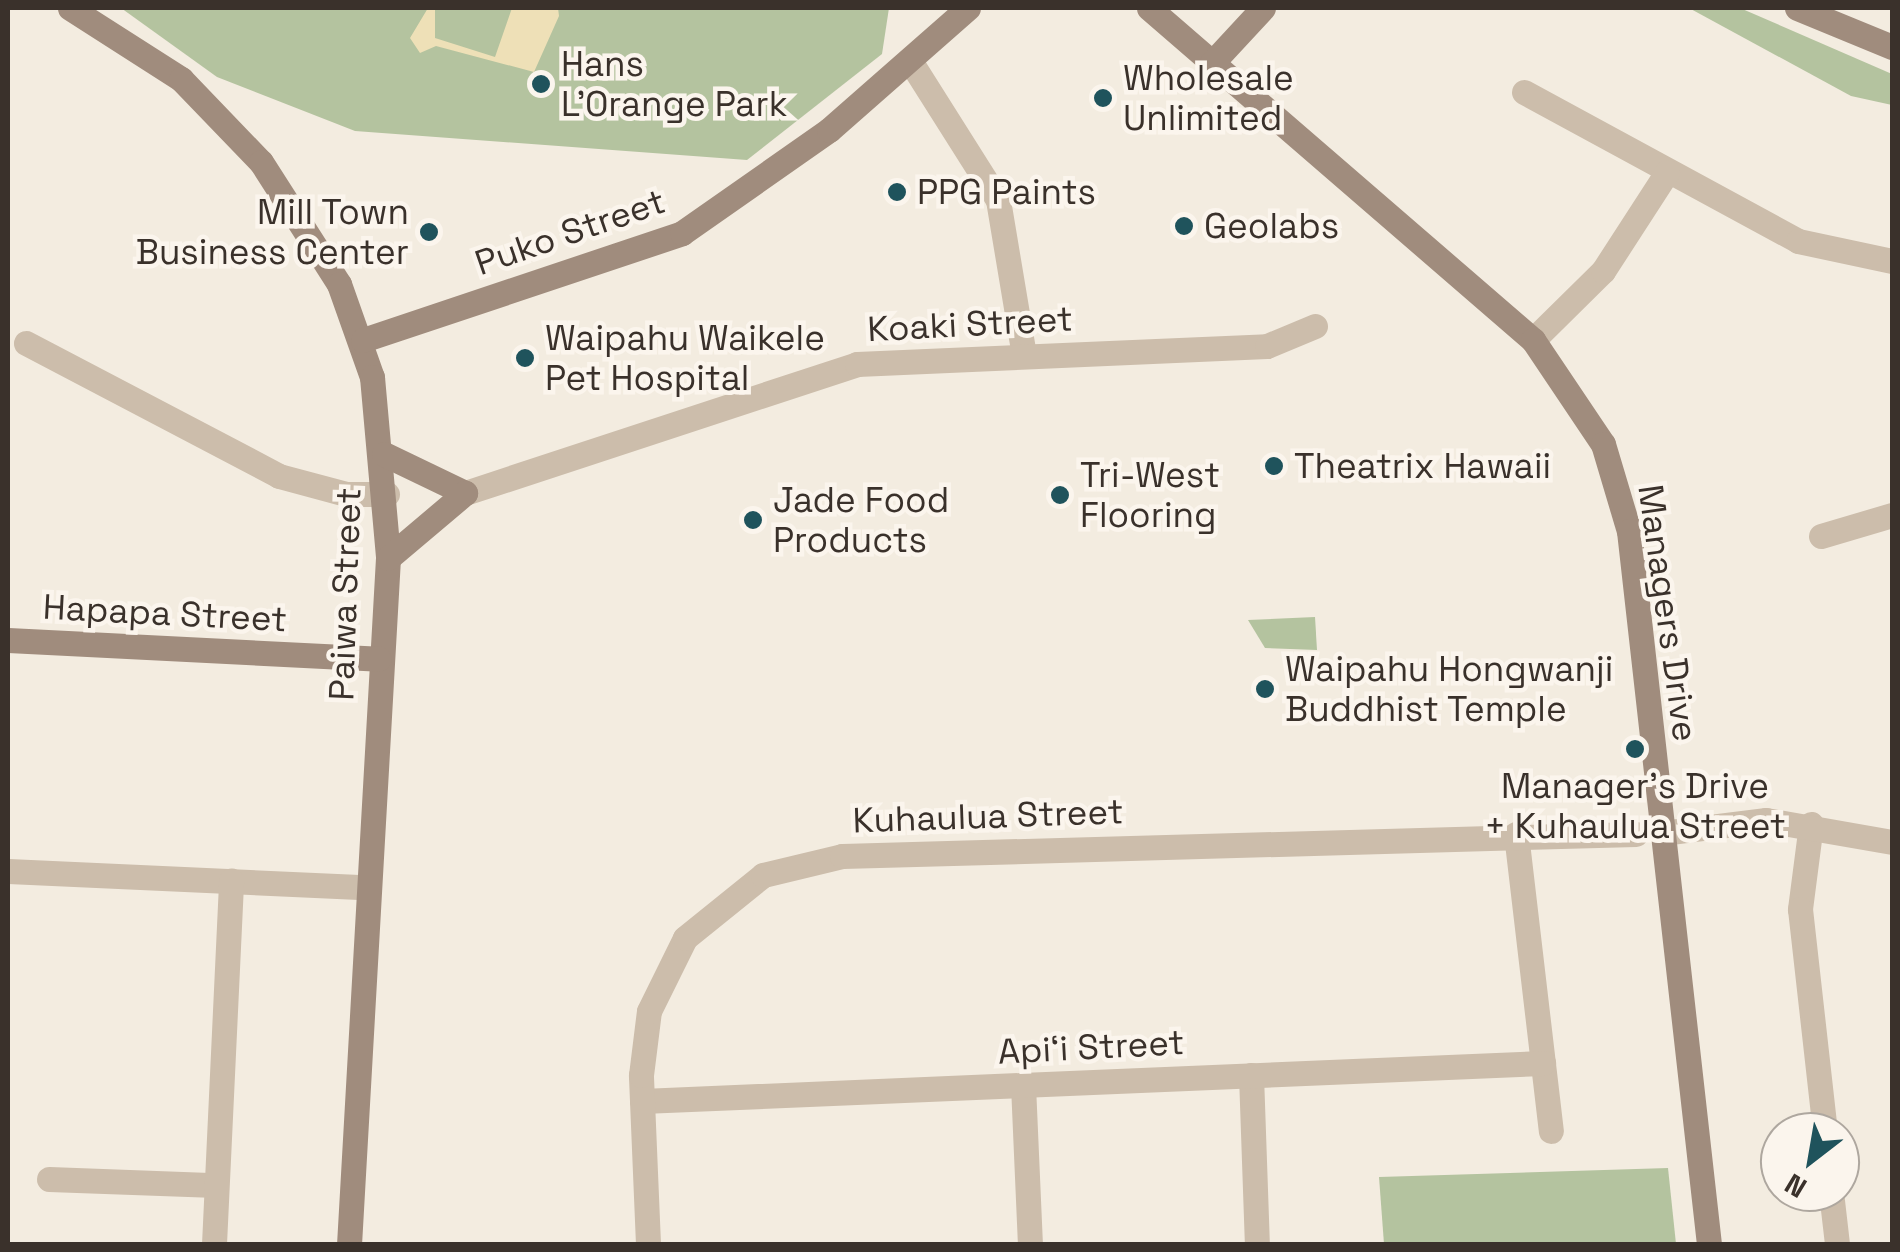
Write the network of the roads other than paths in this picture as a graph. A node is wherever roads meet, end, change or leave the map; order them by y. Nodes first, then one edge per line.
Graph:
1 (70, 8) edge
2 (968, 8) edge
3 (1149, 8) edge
4 (1263, 8) edge
5 (1797, 8) edge
6 (1892, 47) edge
7 (1212, 63) junction
8 (912, 64) junction
9 (1524, 92) dead end
10 (1667, 172) junction
11 (1892, 261) edge
12 (1315, 326) dead end
13 (363, 340) junction
14 (1533, 340) junction
15 (26, 343) dead end
16 (1024, 355) junction
17 (384, 454) junction
18 (465, 492) junction
19 (387, 494) junction
20 (1892, 515) edge
21 (1821, 536) dead end
22 (388, 558) junction
23 (8, 640) edge
24 (379, 659) junction
25 (1811, 824) junction
26 (1516, 834) junction
27 (1649, 834) junction
28 (1892, 842) edge
29 (8, 871) edge
30 (231, 880) junction
31 (365, 887) junction
32 (1543, 1063) junction
33 (1251, 1075) junction
34 (1024, 1085) junction
35 (642, 1101) junction
36 (1823, 1112) edge
37 (1551, 1130) dead end
38 (49, 1179) dead end
39 (216, 1186) junction
40 (1833, 1212) edge
41 (214, 1244) edge
42 (348, 1244) edge
43 (648, 1244) edge
44 (1030, 1244) edge
45 (1257, 1244) edge
46 (1709, 1244) edge
47 (1837, 1244) edge

1 - 13 street, Paiwa Street
2 - 8 street, Puko Street
3 - 7 street, Managers Drive
4 - 7 street
5 - 6 street
7 - 14 street, Managers Drive
8 - 13 street, Puko Street
8 - 16 street
9 - 10 street
10 - 11 street
10 - 14 street
12 - 16 street, Koaki Street
13 - 17 street, Paiwa Street
14 - 27 street, Managers Drive
15 - 19 street
16 - 18 street, Koaki Street
17 - 18 street
17 - 19 street, Paiwa Street
18 - 22 street
19 - 22 street, Paiwa Street
20 - 21 street
22 - 24 street, Paiwa Street
23 - 24 street, Hapapa Street
24 - 31 street, Paiwa Street
25 - 27 street, Kuhaulua Street
25 - 28 street, Kuhaulua Street
25 - 36 street
26 - 27 street, Kuhaulua Street
26 - 32 street
26 - 35 street, Kuhaulua Street
27 - 46 street, Managers Drive
29 - 30 street
30 - 31 street
30 - 39 street
31 - 42 street, Paiwa Street
32 - 33 street, Apiʻi Street
32 - 37 street
33 - 34 street, Apiʻi Street
33 - 45 street
34 - 35 street, Apiʻi Street
34 - 44 street
35 - 43 street, Kuhaulua Street
38 - 39 street
39 - 41 street
40 - 47 street

